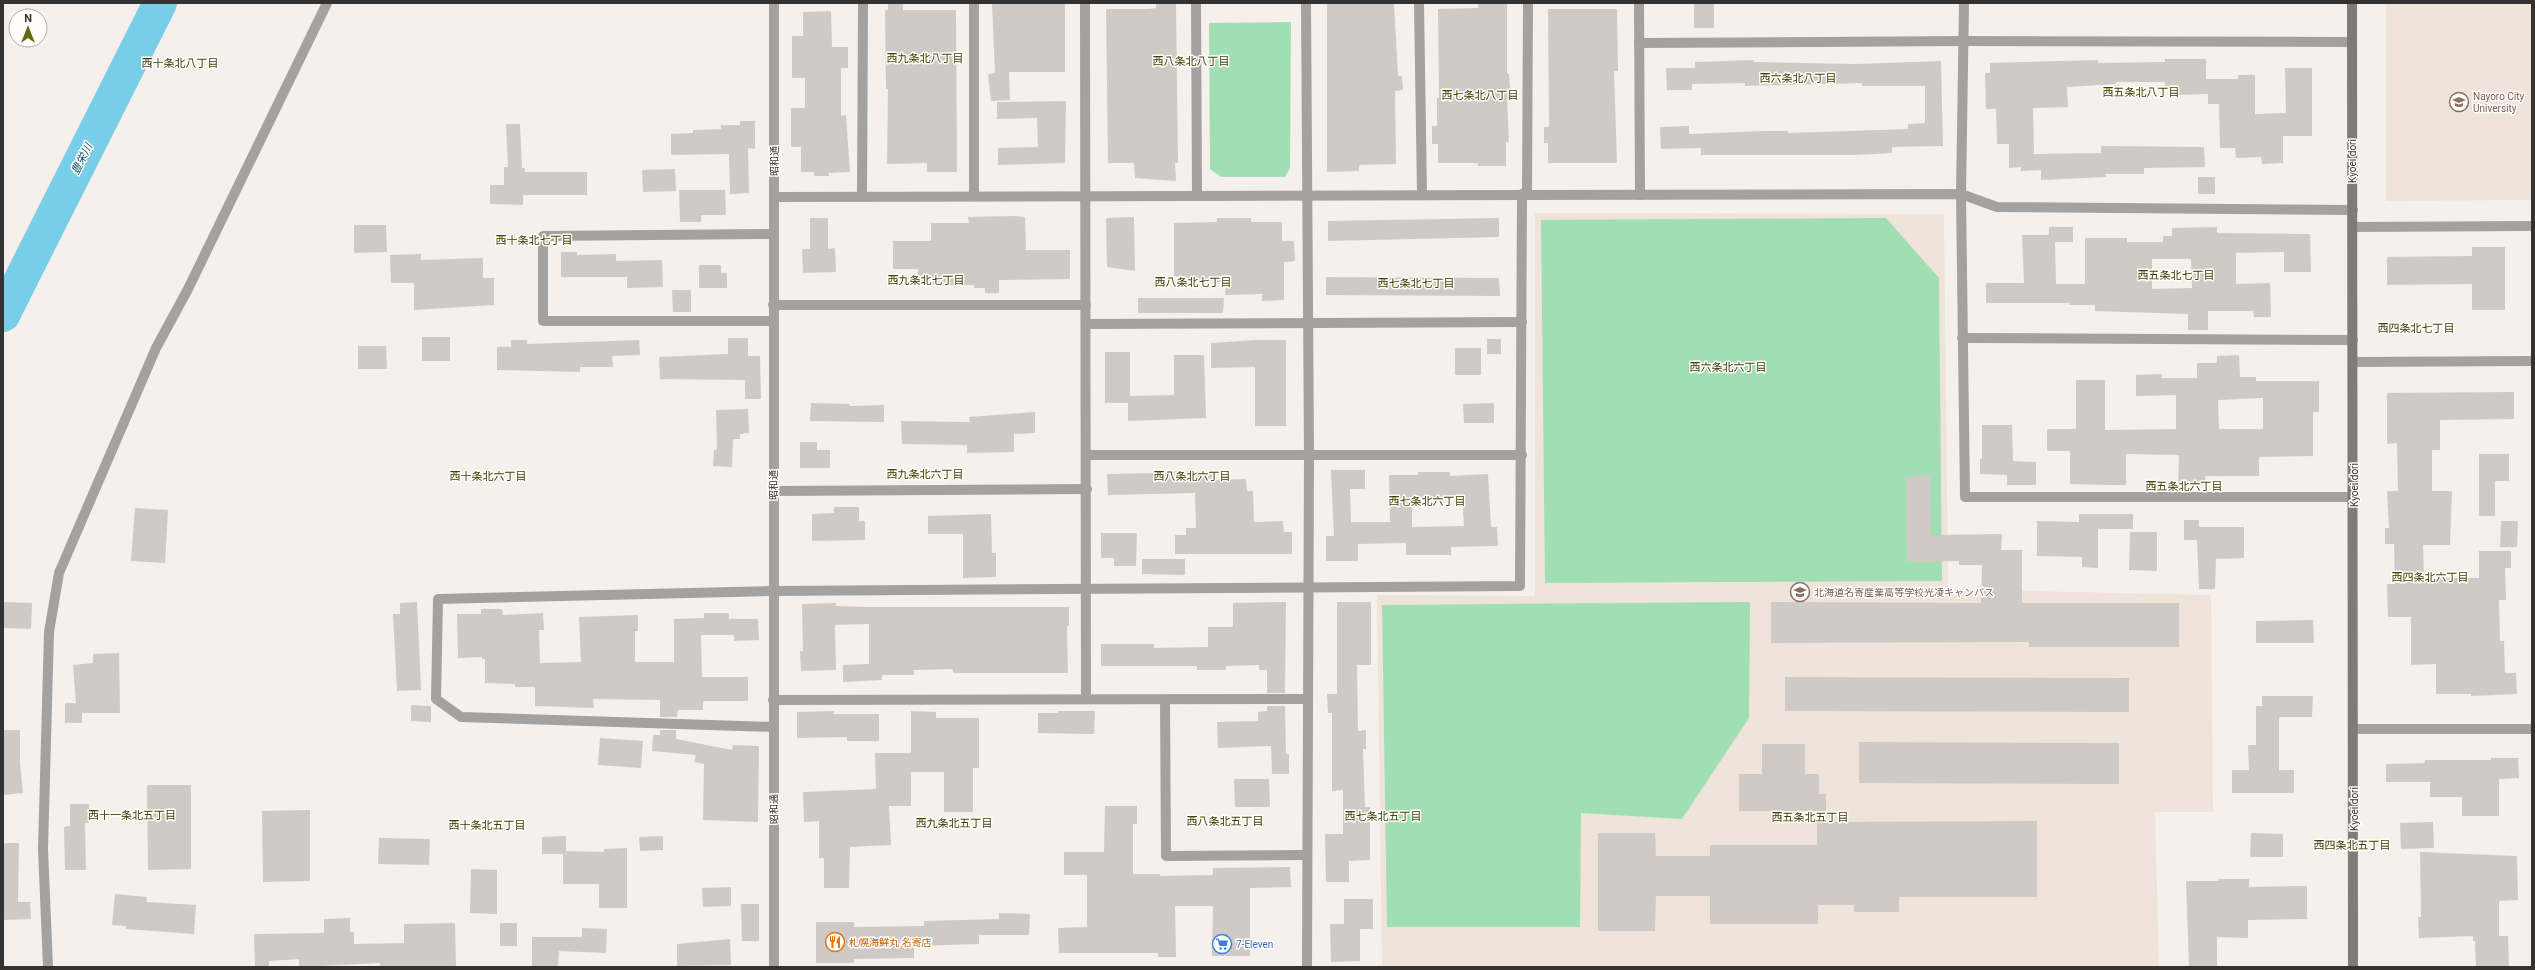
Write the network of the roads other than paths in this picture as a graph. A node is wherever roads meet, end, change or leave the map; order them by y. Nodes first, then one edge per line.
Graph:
1 (327, 3) edge
2 (774, 3) edge
3 (863, 3) edge
4 (974, 3) edge
5 (1085, 3) edge
6 (1196, 3) edge
7 (1306, 3) edge
8 (1419, 3) edge
9 (1528, 3) edge
10 (1639, 3) edge
11 (1964, 3) edge
12 (2352, 3) edge
13 (1964, 41) junction
14 (2352, 42) junction
15 (1639, 43) junction
16 (1422, 194) junction
17 (1525, 194) junction
18 (1640, 194) junction
19 (1962, 194) junction
20 (1197, 195) junction
21 (1306, 195) junction
22 (862, 196) junction
23 (974, 196) junction
24 (1085, 196) junction
25 (774, 197) junction
26 (2352, 210) junction
27 (2532, 226) edge
28 (2352, 227) junction
29 (774, 234) junction
30 (773, 305) junction
31 (1086, 305) junction
32 (773, 321) junction
33 (1522, 322) junction
34 (1308, 323) junction
35 (1086, 324) junction
36 (1962, 338) junction
37 (2353, 340) junction
38 (2532, 361) edge
39 (2353, 362) junction
40 (1086, 455) junction
41 (1309, 455) junction
42 (1522, 455) junction
43 (1087, 489) junction
44 (773, 492) junction
45 (2354, 497) junction
46 (1308, 586) junction
47 (1086, 589) junction
48 (772, 591) junction
49 (1086, 699) junction
50 (1308, 699) junction
51 (773, 700) junction
52 (1165, 700) junction
53 (774, 727) junction
54 (2354, 728) junction
55 (2532, 729) edge
56 (1307, 855) junction
57 (48, 967) edge
58 (774, 967) edge
59 (1307, 967) edge
60 (2353, 967) edge

1 - 57 street
2 - 25 street, 昭和通
3 - 22 street
4 - 23 street
5 - 24 street
6 - 20 street
7 - 21 street
8 - 16 street
9 - 17 street
10 - 15 street
11 - 13 street
12 - 14 main road, Kyoei dori
13 - 14 street
13 - 15 street
13 - 19 street
14 - 26 main road, Kyoei dori
15 - 18 street
16 - 17 street
16 - 21 street
17 - 18 street
17 - 33 street
18 - 19 street
19 - 26 street
19 - 36 street
20 - 21 street
20 - 24 street
21 - 34 street
22 - 23 street
22 - 25 street
23 - 24 street
24 - 31 street
25 - 29 street, 昭和通
26 - 28 main road, Kyoei dori
27 - 28 street
28 - 37 main road, Kyoei dori
29 - 30 street, 昭和通
29 - 32 street
30 - 31 street
30 - 32 street, 昭和通
31 - 35 street
32 - 44 street, 昭和通
33 - 34 street
33 - 42 street
34 - 35 street
34 - 41 street
35 - 40 street
36 - 37 street
36 - 45 street
37 - 39 main road, Kyoei dori
38 - 39 street
39 - 45 main road, Kyoei dori
40 - 41 street
40 - 43 street
41 - 42 street
41 - 46 street
42 - 46 street
43 - 44 street
43 - 47 street
44 - 48 street, 昭和通
45 - 54 main road, Kyoei dori
46 - 47 street
46 - 50 street
47 - 48 street
47 - 49 street
48 - 51 street, 昭和通
48 - 53 street
49 - 51 street
49 - 52 street
50 - 52 street
50 - 56 street
51 - 53 street, 昭和通
52 - 56 street
53 - 58 street, 昭和通
54 - 55 street
54 - 60 main road, Kyoei dori
56 - 59 street

